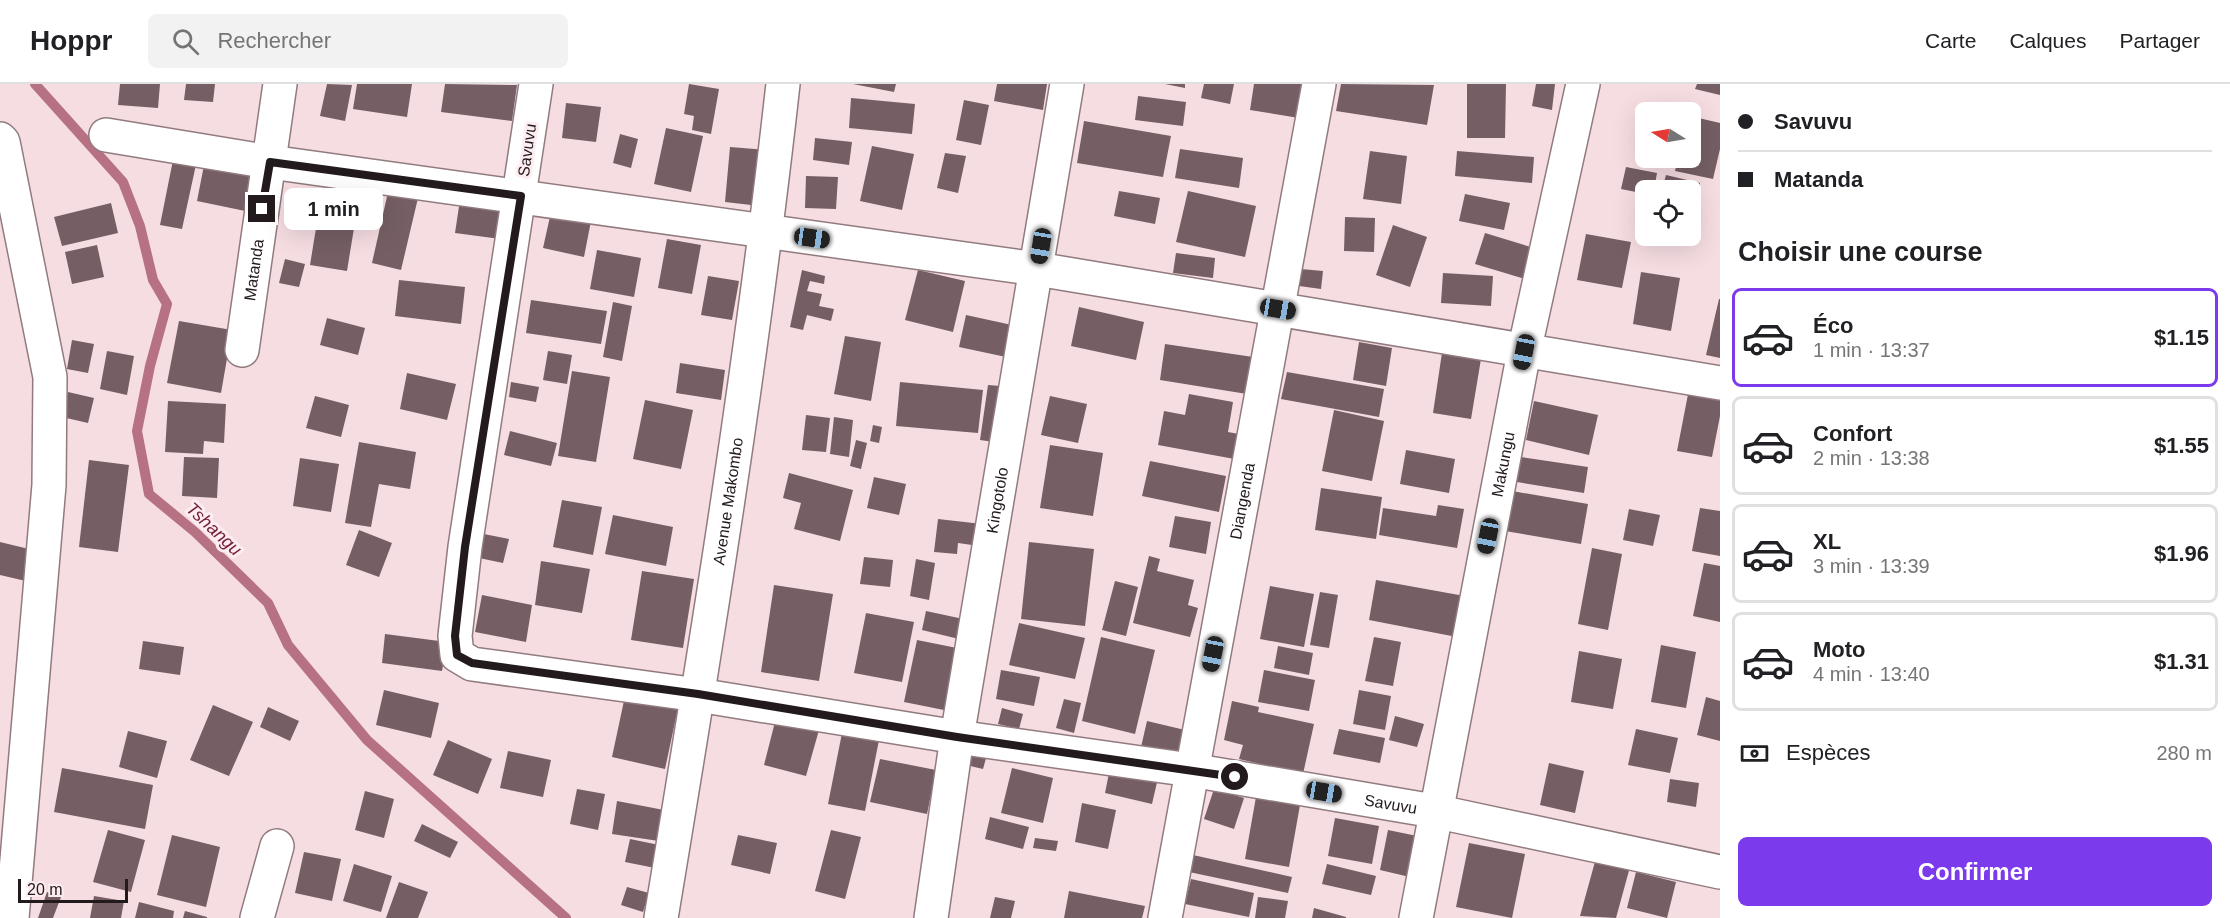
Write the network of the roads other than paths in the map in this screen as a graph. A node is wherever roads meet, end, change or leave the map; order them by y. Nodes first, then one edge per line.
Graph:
1 (280, 84) edge
2 (536, 84) edge
3 (783, 84) edge
4 (1067, 84) edge
5 (1319, 84) edge
6 (1583, 84) edge
7 (106, 135) dead end
8 (0, 139) edge
9 (270, 162) junction
10 (521, 196) junction
11 (766, 231) junction
12 (1037, 269) junction
13 (1278, 309) junction
14 (242, 350) dead end
15 (1524, 352) junction
16 (1720, 383) edge
17 (698, 694) junction
18 (957, 737) junction
19 (1191, 770) junction
20 (1434, 811) junction
21 (277, 846) dead end
22 (1720, 872) edge
23 (12, 918) edge
24 (257, 918) edge
25 (661, 918) edge
26 (931, 918) edge
27 (1165, 918) edge
28 (1416, 918) edge

1 - 9 street, Matanda
2 - 10 street, Savuvu
3 - 11 street, Avenue Makombo
4 - 12 street, Kingotolo
5 - 13 street, Diangenda
6 - 15 street, Makungu
7 - 9 street
8 - 23 street
9 - 10 street
9 - 14 street, Matanda
10 - 11 street
10 - 17 street, Savuvu
11 - 12 street
11 - 17 street, Avenue Makombo
12 - 13 street
12 - 18 street, Kingotolo
13 - 15 street
13 - 19 street, Diangenda
15 - 16 street
15 - 20 street, Makungu
17 - 18 street, Savuvu
17 - 25 street, Avenue Makombo
18 - 19 street, Savuvu
18 - 26 street, Kingotolo
19 - 20 street, Savuvu
19 - 27 street, Diangenda
20 - 22 street, Savuvu
20 - 28 street, Makungu
21 - 24 street

